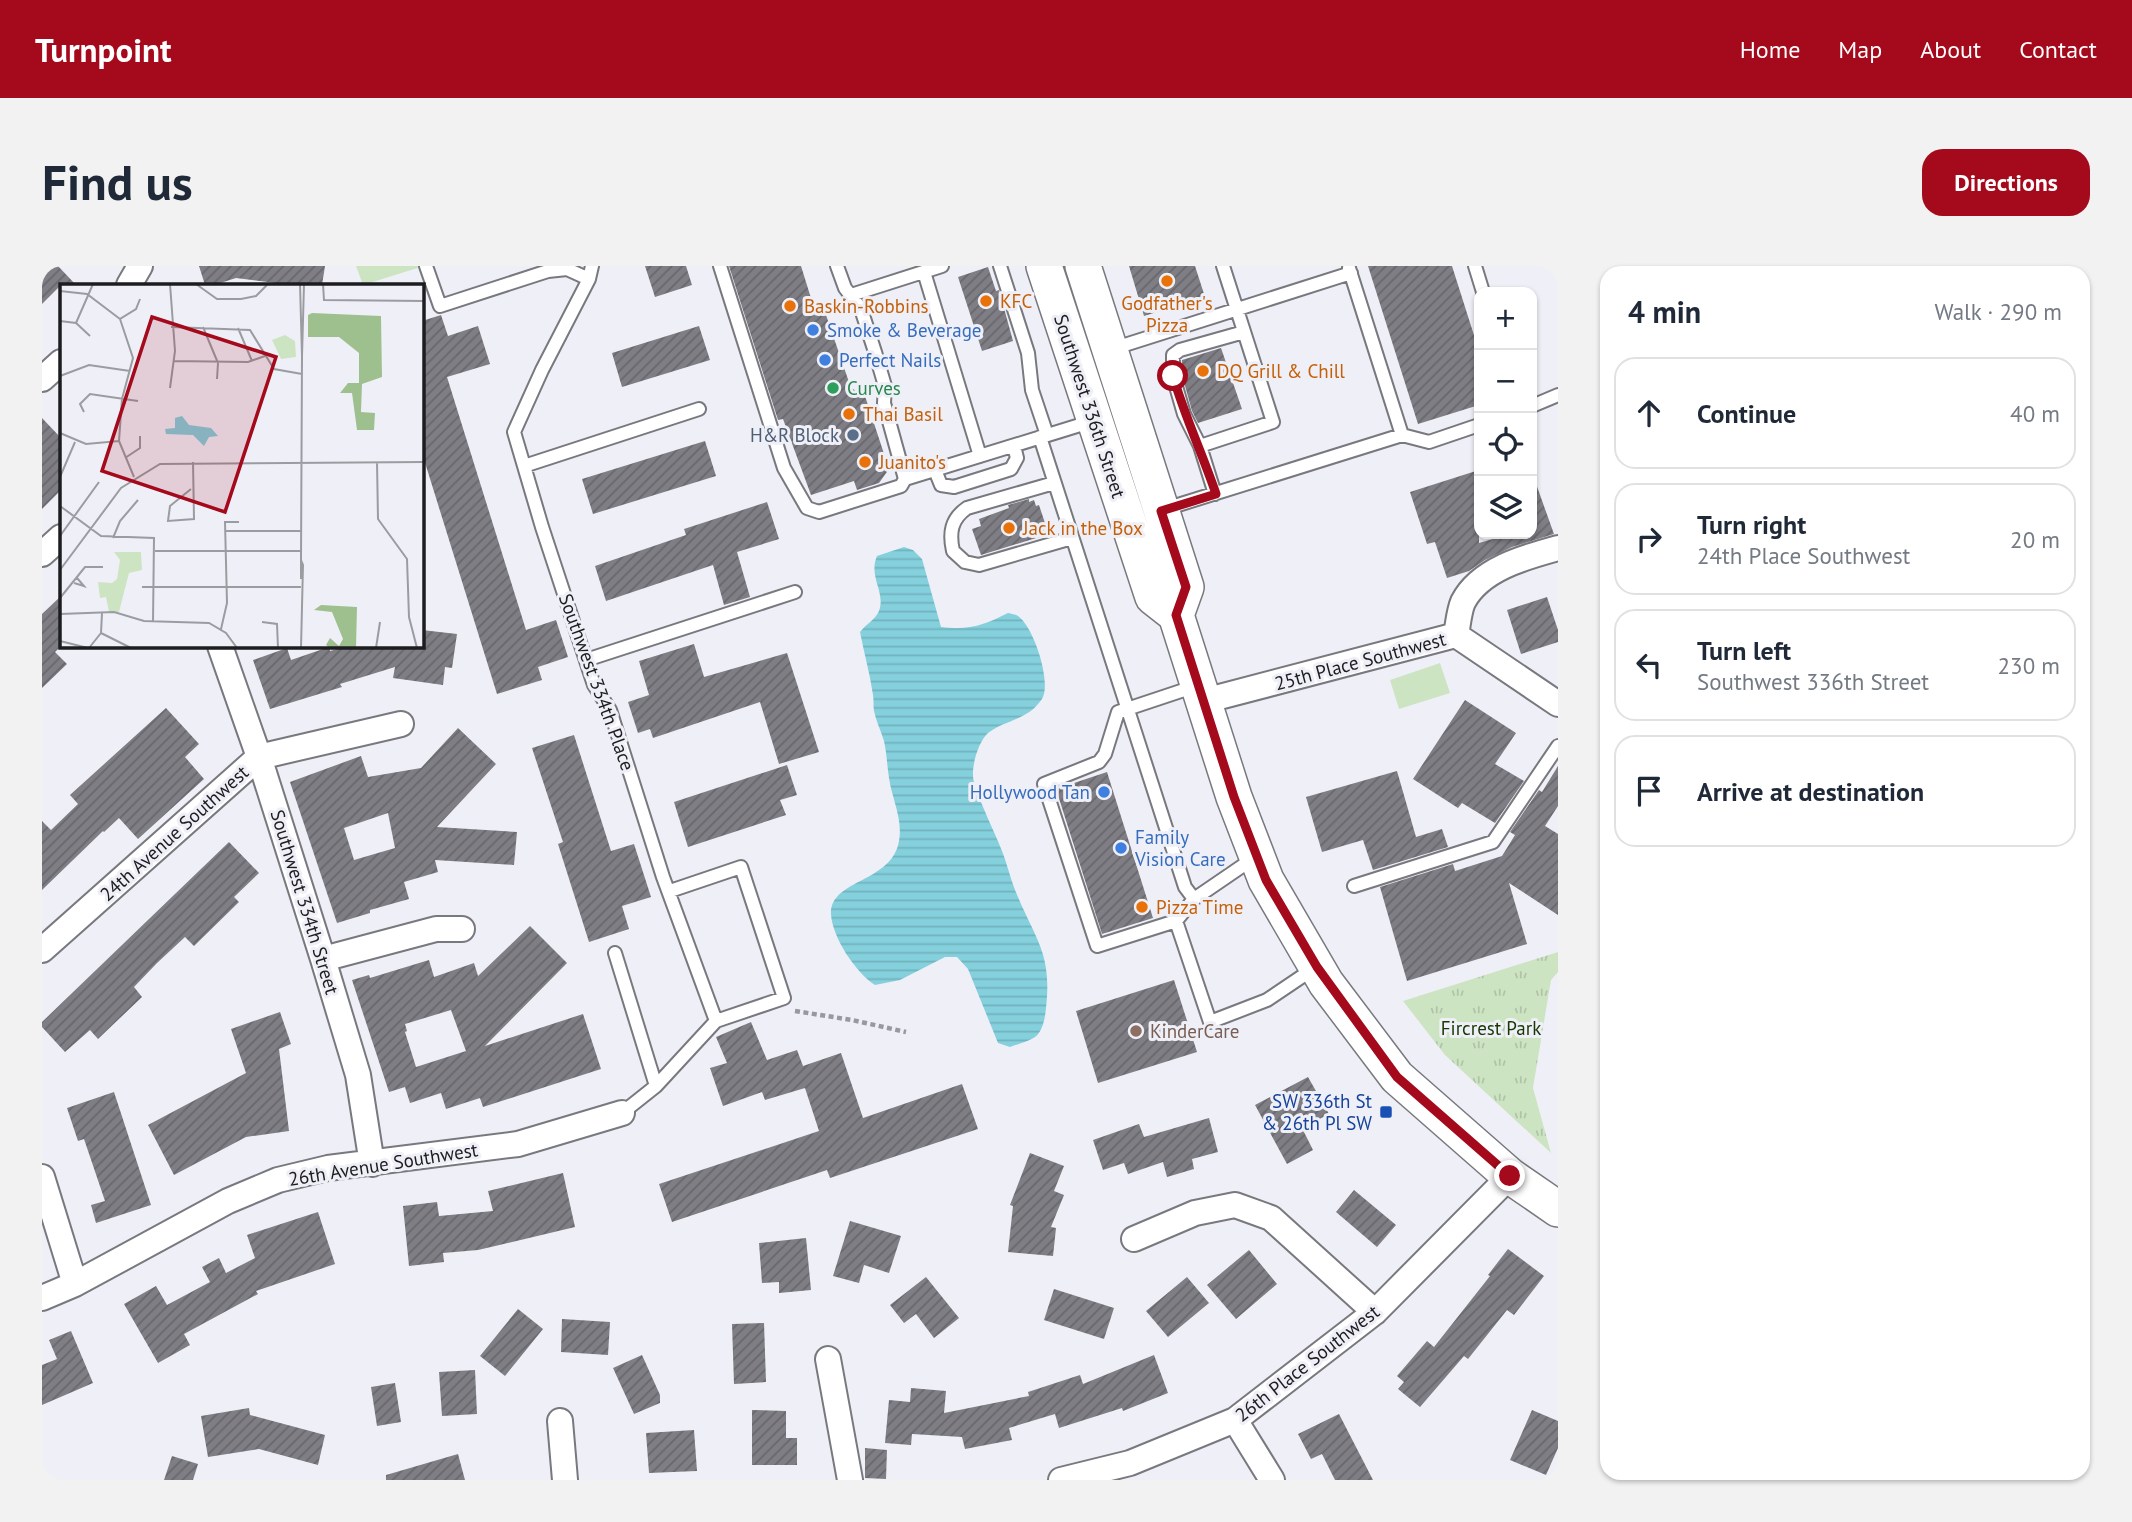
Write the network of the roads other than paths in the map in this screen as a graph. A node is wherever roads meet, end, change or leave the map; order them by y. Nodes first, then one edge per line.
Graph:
1 (426, 266) edge
2 (720, 266) edge
3 (837, 266) edge
4 (942, 266) edge
5 (1000, 266) edge
6 (1044, 266) edge
7 (1083, 266) edge
8 (1223, 266) edge
9 (1475, 266) edge
10 (1350, 270) edge
11 (591, 272) edge
12 (924, 272) junction
13 (1481, 287) edge
14 (851, 295) junction
15 (1237, 309) junction
16 (1244, 332) junction
17 (1109, 350) junction
18 (1558, 395) edge
19 (1537, 404) edge
20 (699, 409) dead end
21 (1094, 421) junction
22 (1474, 427) edge
23 (1402, 435) junction
24 (1043, 436) junction
25 (1014, 446) junction
26 (1200, 446) junction
27 (980, 456) junction
28 (524, 466) junction
29 (935, 470) junction
30 (905, 479) junction
31 (1054, 482) junction
32 (1216, 494) junction
33 (1144, 516) junction
34 (60, 538) edge
35 (1072, 538) junction
36 (1558, 548) edge
37 (42, 554) edge
38 (795, 592) dead end
39 (1456, 635) junction
40 (221, 648) edge
41 (586, 660) junction
42 (1201, 693) junction
43 (1558, 704) edge
44 (1128, 708) junction
45 (401, 723) dead end
46 (1558, 746) edge
47 (259, 757) junction
48 (1257, 856) junction
49 (1354, 886) dead end
50 (670, 891) junction
51 (1194, 899) junction
52 (1176, 921) junction
53 (462, 929) dead end
54 (42, 950) edge
55 (615, 953) dead end
56 (323, 959) junction
57 (1317, 967) junction
58 (716, 1021) junction
59 (656, 1086) junction
60 (622, 1112) joint
61 (372, 1164) junction
62 (1510, 1176) junction
63 (42, 1177) edge
64 (1558, 1209) edge
65 (1134, 1239) dead end
66 (75, 1284) junction
67 (42, 1298) edge
68 (1375, 1312) junction
69 (828, 1359) dead end
70 (1235, 1420) junction
71 (560, 1421) dead end
72 (565, 1480) edge
73 (850, 1480) edge
74 (1061, 1480) edge
75 (1272, 1480) edge

1 - 11 lane
2 - 30 lane
3 - 14 lane
4 - 12 lane
5 - 24 lane
6 - 21 main road, Southwest 336th Street
7 - 17 main road, Southwest 336th Street
8 - 15 lane
9 - 13 lane
10 - 15 lane
10 - 23 lane
11 - 28 lane, Southwest 334th Place
12 - 14 lane
12 - 27 lane
14 - 30 lane
15 - 16 lane
15 - 17 lane
16 - 26 lane
16 - 26 lane
17 - 33 main road, Southwest 336th Street
18 - 19 lane
20 - 28 lane
21 - 24 lane
21 - 33 main road, Southwest 336th Street
22 - 23 lane
23 - 32 lane
24 - 25 lane
24 - 31 lane
25 - 27 lane
25 - 29 lane
26 - 32 lane
27 - 29 lane
28 - 41 lane, Southwest 334th Place
29 - 30 lane
31 - 35 lane
31 - 35 lane
32 - 33 lane
33 - 42 main road, Southwest 336th Street
34 - 37 street
35 - 44 lane
36 - 39 street, 25th Place Southwest
38 - 41 lane
39 - 42 street, 25th Place Southwest
39 - 43 street
40 - 47 street, Southwest 334th Street
41 - 50 lane, Southwest 334th Place
42 - 44 lane
42 - 48 main road, Southwest 336th Street
44 - 51 lane
44 - 52 lane
45 - 47 street, 24th Avenue Southwest
46 - 49 lane
47 - 54 street, 24th Avenue Southwest
47 - 56 street, Southwest 334th Street
48 - 51 lane
48 - 57 main road, Southwest 336th Street
50 - 58 lane, Southwest 334th Place
50 - 58 lane
51 - 52 lane
52 - 57 lane
53 - 56 street
55 - 59 lane
56 - 61 street, Southwest 334th Street
57 - 62 main road, Southwest 336th Street
58 - 59 lane
59 - 60 lane
60 - 61 street, 26th Avenue Southwest
61 - 66 street, 26th Avenue Southwest
62 - 64 main road, Southwest 336th Street
62 - 68 street, 26th Place Southwest
63 - 66 street
65 - 68 street
66 - 67 street, 26th Avenue Southwest
68 - 70 street, 26th Place Southwest
69 - 73 street
70 - 74 street, 26th Place Southwest
70 - 75 street
71 - 72 street

